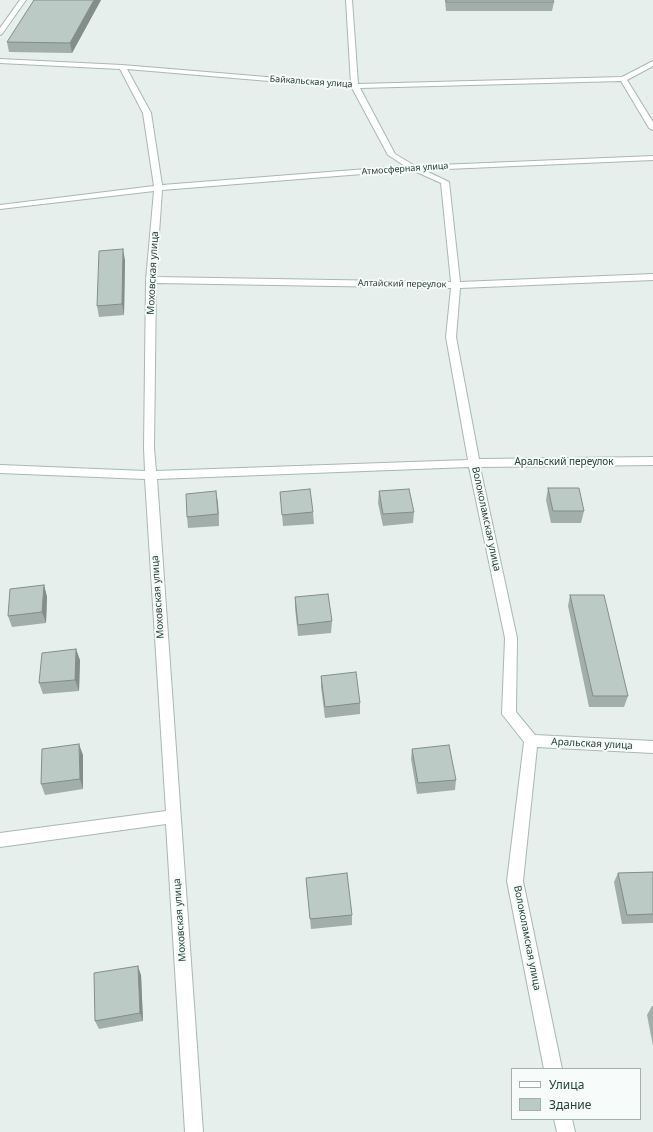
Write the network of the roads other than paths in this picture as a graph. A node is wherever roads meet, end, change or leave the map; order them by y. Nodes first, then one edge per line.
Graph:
1 (23, 0) edge
2 (349, 0) edge
3 (0, 32) edge
4 (0, 61) edge
5 (653, 63) edge
6 (122, 67) junction
7 (623, 79) junction
8 (355, 86) junction
9 (653, 128) edge
10 (653, 158) edge
11 (413, 168) junction
12 (158, 188) junction
13 (0, 207) edge
14 (653, 277) edge
15 (151, 280) junction
16 (456, 285) junction
17 (474, 462) junction
18 (653, 462) edge
19 (0, 469) edge
20 (150, 475) junction
21 (532, 741) junction
22 (653, 747) edge
23 (173, 817) junction
24 (0, 840) edge
25 (553, 1068) edge
26 (563, 1120) edge
27 (194, 1132) edge
28 (566, 1132) edge

1 - 3 street
2 - 8 street, Волоколамская улица
4 - 6 street, Байкальская улица
5 - 7 street
6 - 8 street, Байкальская улица
6 - 12 street, Моховская улица
7 - 8 street, Байкальская улица
7 - 9 street
8 - 11 street, Волоколамская улица
10 - 11 street, Атмосферная улица
11 - 12 street, Атмосферная улица
11 - 16 street, Волоколамская улица
12 - 13 street, Атмосферная улица
12 - 15 street, Моховская улица
14 - 16 street, Алтайский переулок
15 - 16 street, Алтайский переулок
15 - 20 street, Моховская улица
16 - 17 street, Волоколамская улица
17 - 18 street, Аральский переулок
17 - 20 street, Аральский переулок
17 - 21 street, Волоколамская улица
19 - 20 street, Аральский переулок
20 - 23 street, Моховская улица
21 - 22 street, Аральская улица
21 - 25 street, Волоколамская улица
23 - 24 street
23 - 27 street, Моховская улица
26 - 28 street

